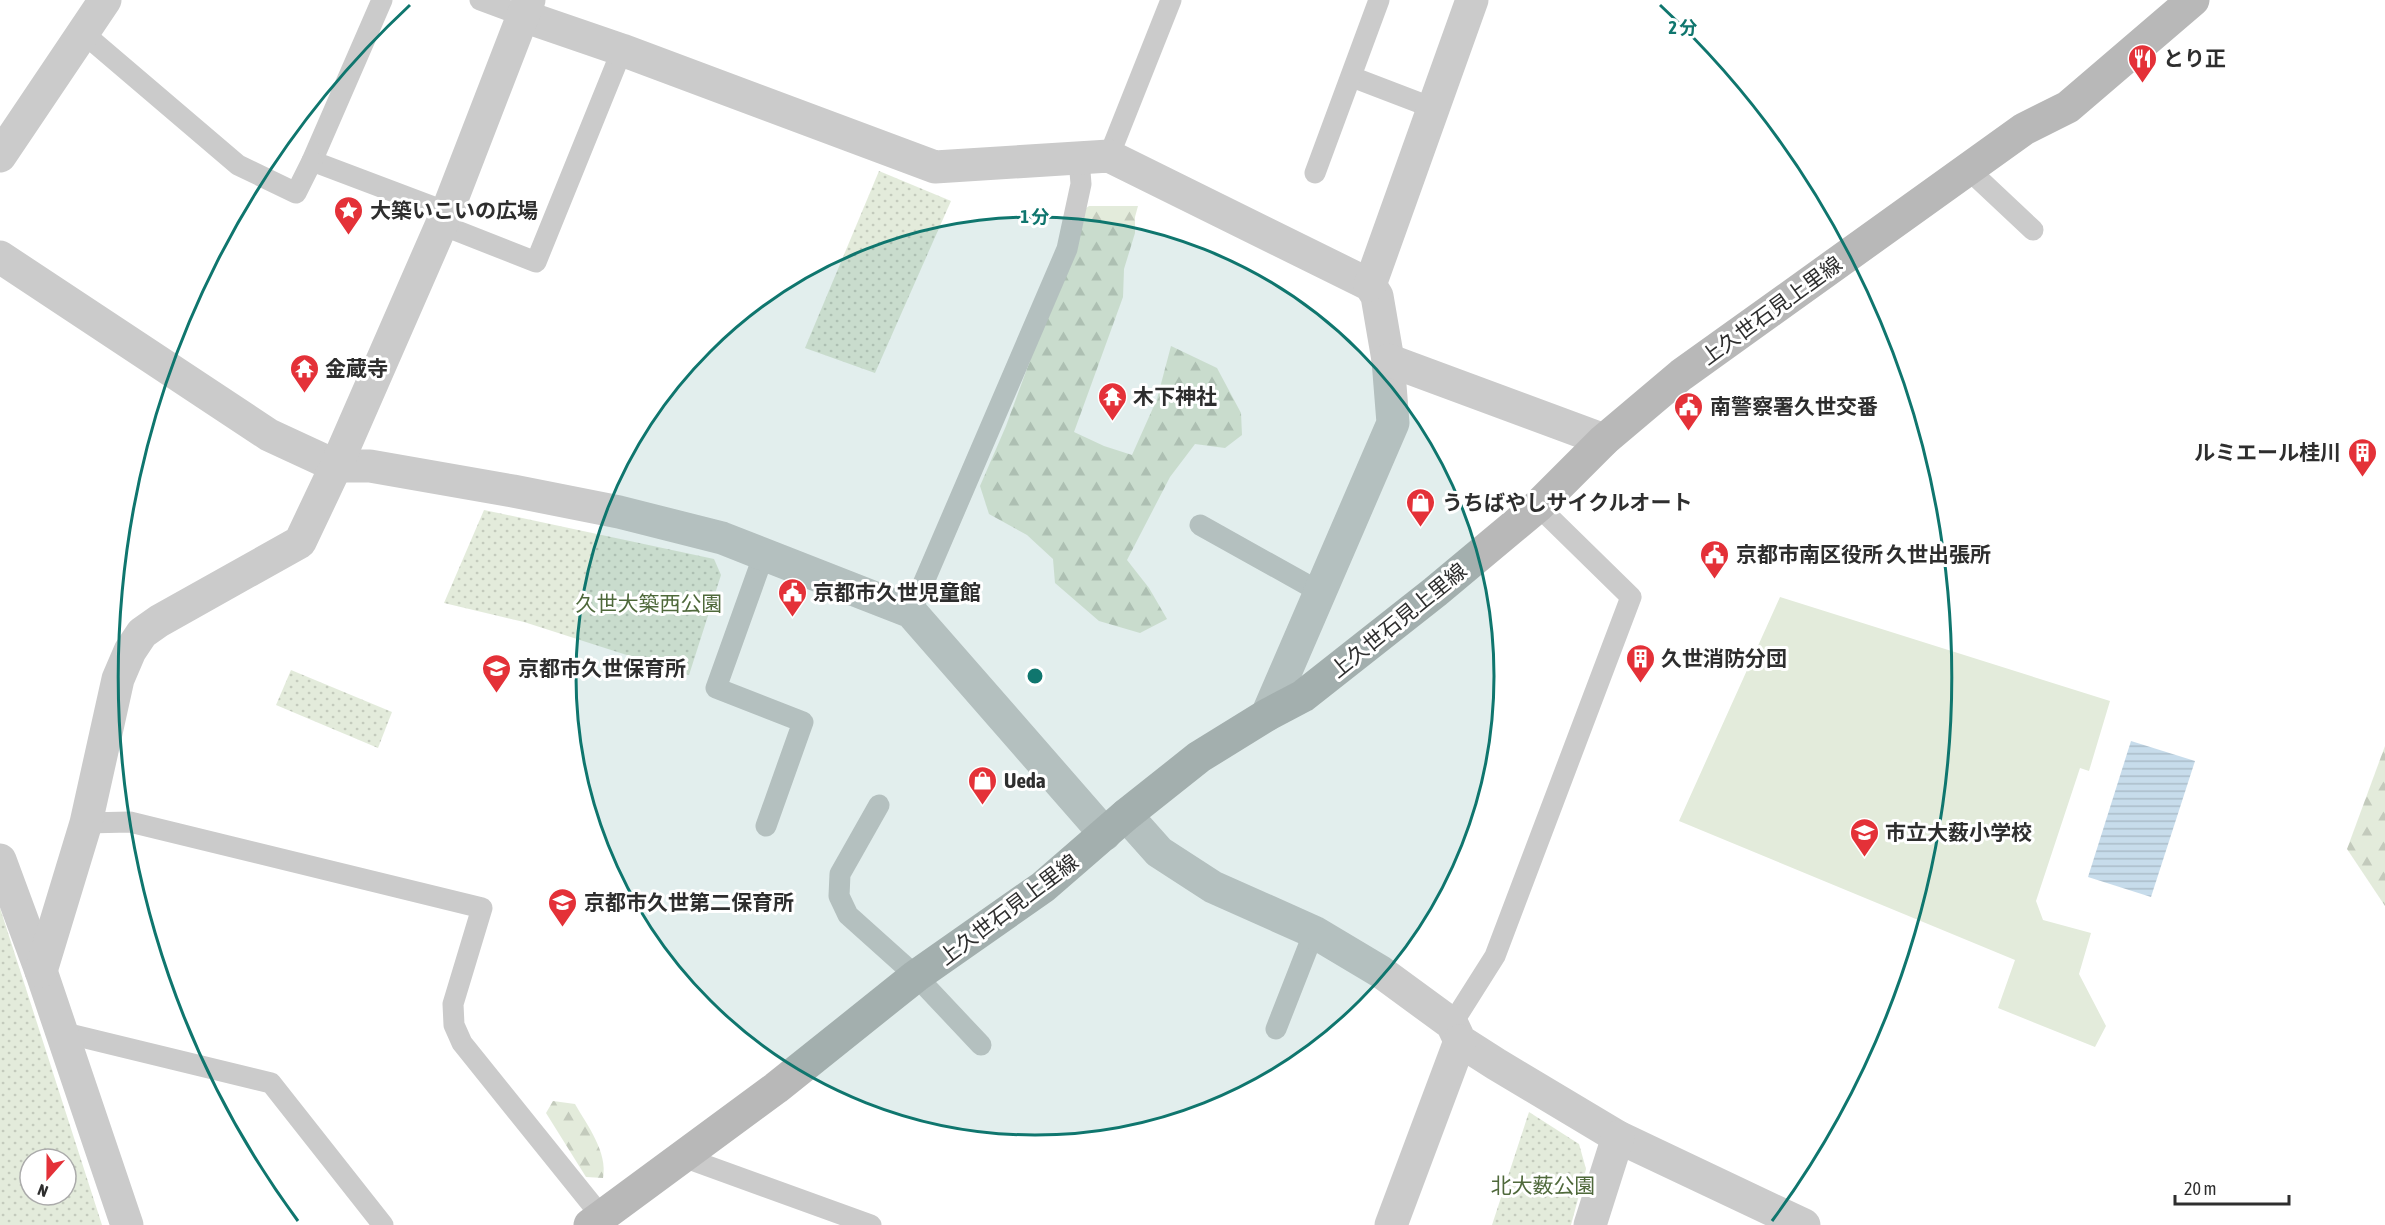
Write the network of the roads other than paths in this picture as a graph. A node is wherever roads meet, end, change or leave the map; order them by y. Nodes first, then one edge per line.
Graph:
1 (382, 0) edge
2 (480, 0) edge
3 (1171, 0) edge
4 (1379, 0) edge
5 (1472, 0) edge
6 (2193, 0) edge
7 (526, 8) edge
8 (94, 11) edge
9 (622, 50) junction
10 (1352, 77) junction
11 (1433, 108) junction
12 (0, 156) edge
13 (1094, 158) junction
14 (312, 161) junction
15 (1968, 169) junction
16 (1315, 173) dead end
17 (445, 219) junction
18 (2033, 230) dead end
19 (0, 257) edge
20 (1370, 285) junction
21 (1389, 360) junction
22 (1604, 441) junction
23 (336, 466) junction
24 (1538, 506) junction
25 (1200, 525) dead end
26 (764, 554) junction
27 (1320, 592) junction
28 (911, 612) junction
29 (1267, 715) junction
30 (879, 805) dead end
31 (86, 823) junction
32 (1116, 825) junction
33 (766, 826) dead end
34 (0, 860) edge
35 (1314, 932) junction
36 (41, 971) junction
37 (916, 976) junction
38 (1276, 1029) dead end
39 (61, 1032) junction
40 (1456, 1032) junction
41 (981, 1045) dead end
42 (1618, 1137) junction
43 (683, 1157) junction
44 (596, 1221) edge
45 (127, 1225) edge
46 (383, 1225) edge
47 (871, 1225) edge
48 (1390, 1225) edge
49 (1590, 1225) edge
50 (1804, 1225) edge

1 - 14 lane
2 - 7 lane
3 - 13 lane
4 - 10 lane
5 - 11 street
6 - 15 main road, 上久世石見上里線
7 - 9 street
7 - 17 street
8 - 12 street
8 - 14 lane
9 - 13 street
9 - 17 lane
10 - 11 lane
10 - 16 lane
11 - 20 street
13 - 20 street
13 - 28 lane
14 - 17 lane
15 - 18 lane
15 - 22 main road, 上久世石見上里線
17 - 23 street
19 - 23 street
20 - 21 street
21 - 22 street
21 - 27 street
22 - 24 main road, 上久世石見上里線
23 - 26 street
23 - 31 street
24 - 29 main road, 上久世石見上里線
24 - 40 lane
25 - 27 lane
26 - 28 street
26 - 33 lane
27 - 29 street
28 - 32 street
29 - 32 main road, 上久世石見上里線
30 - 37 lane
31 - 36 street
31 - 44 lane
32 - 35 street
32 - 37 main road, 上久世石見上里線
34 - 36 street
35 - 38 lane
35 - 40 street
36 - 39 street
37 - 41 lane
37 - 43 main road, 上久世石見上里線
39 - 45 street
39 - 46 lane
40 - 42 street
40 - 48 street
42 - 49 street
42 - 50 street
43 - 44 main road, 上久世石見上里線
43 - 47 lane

